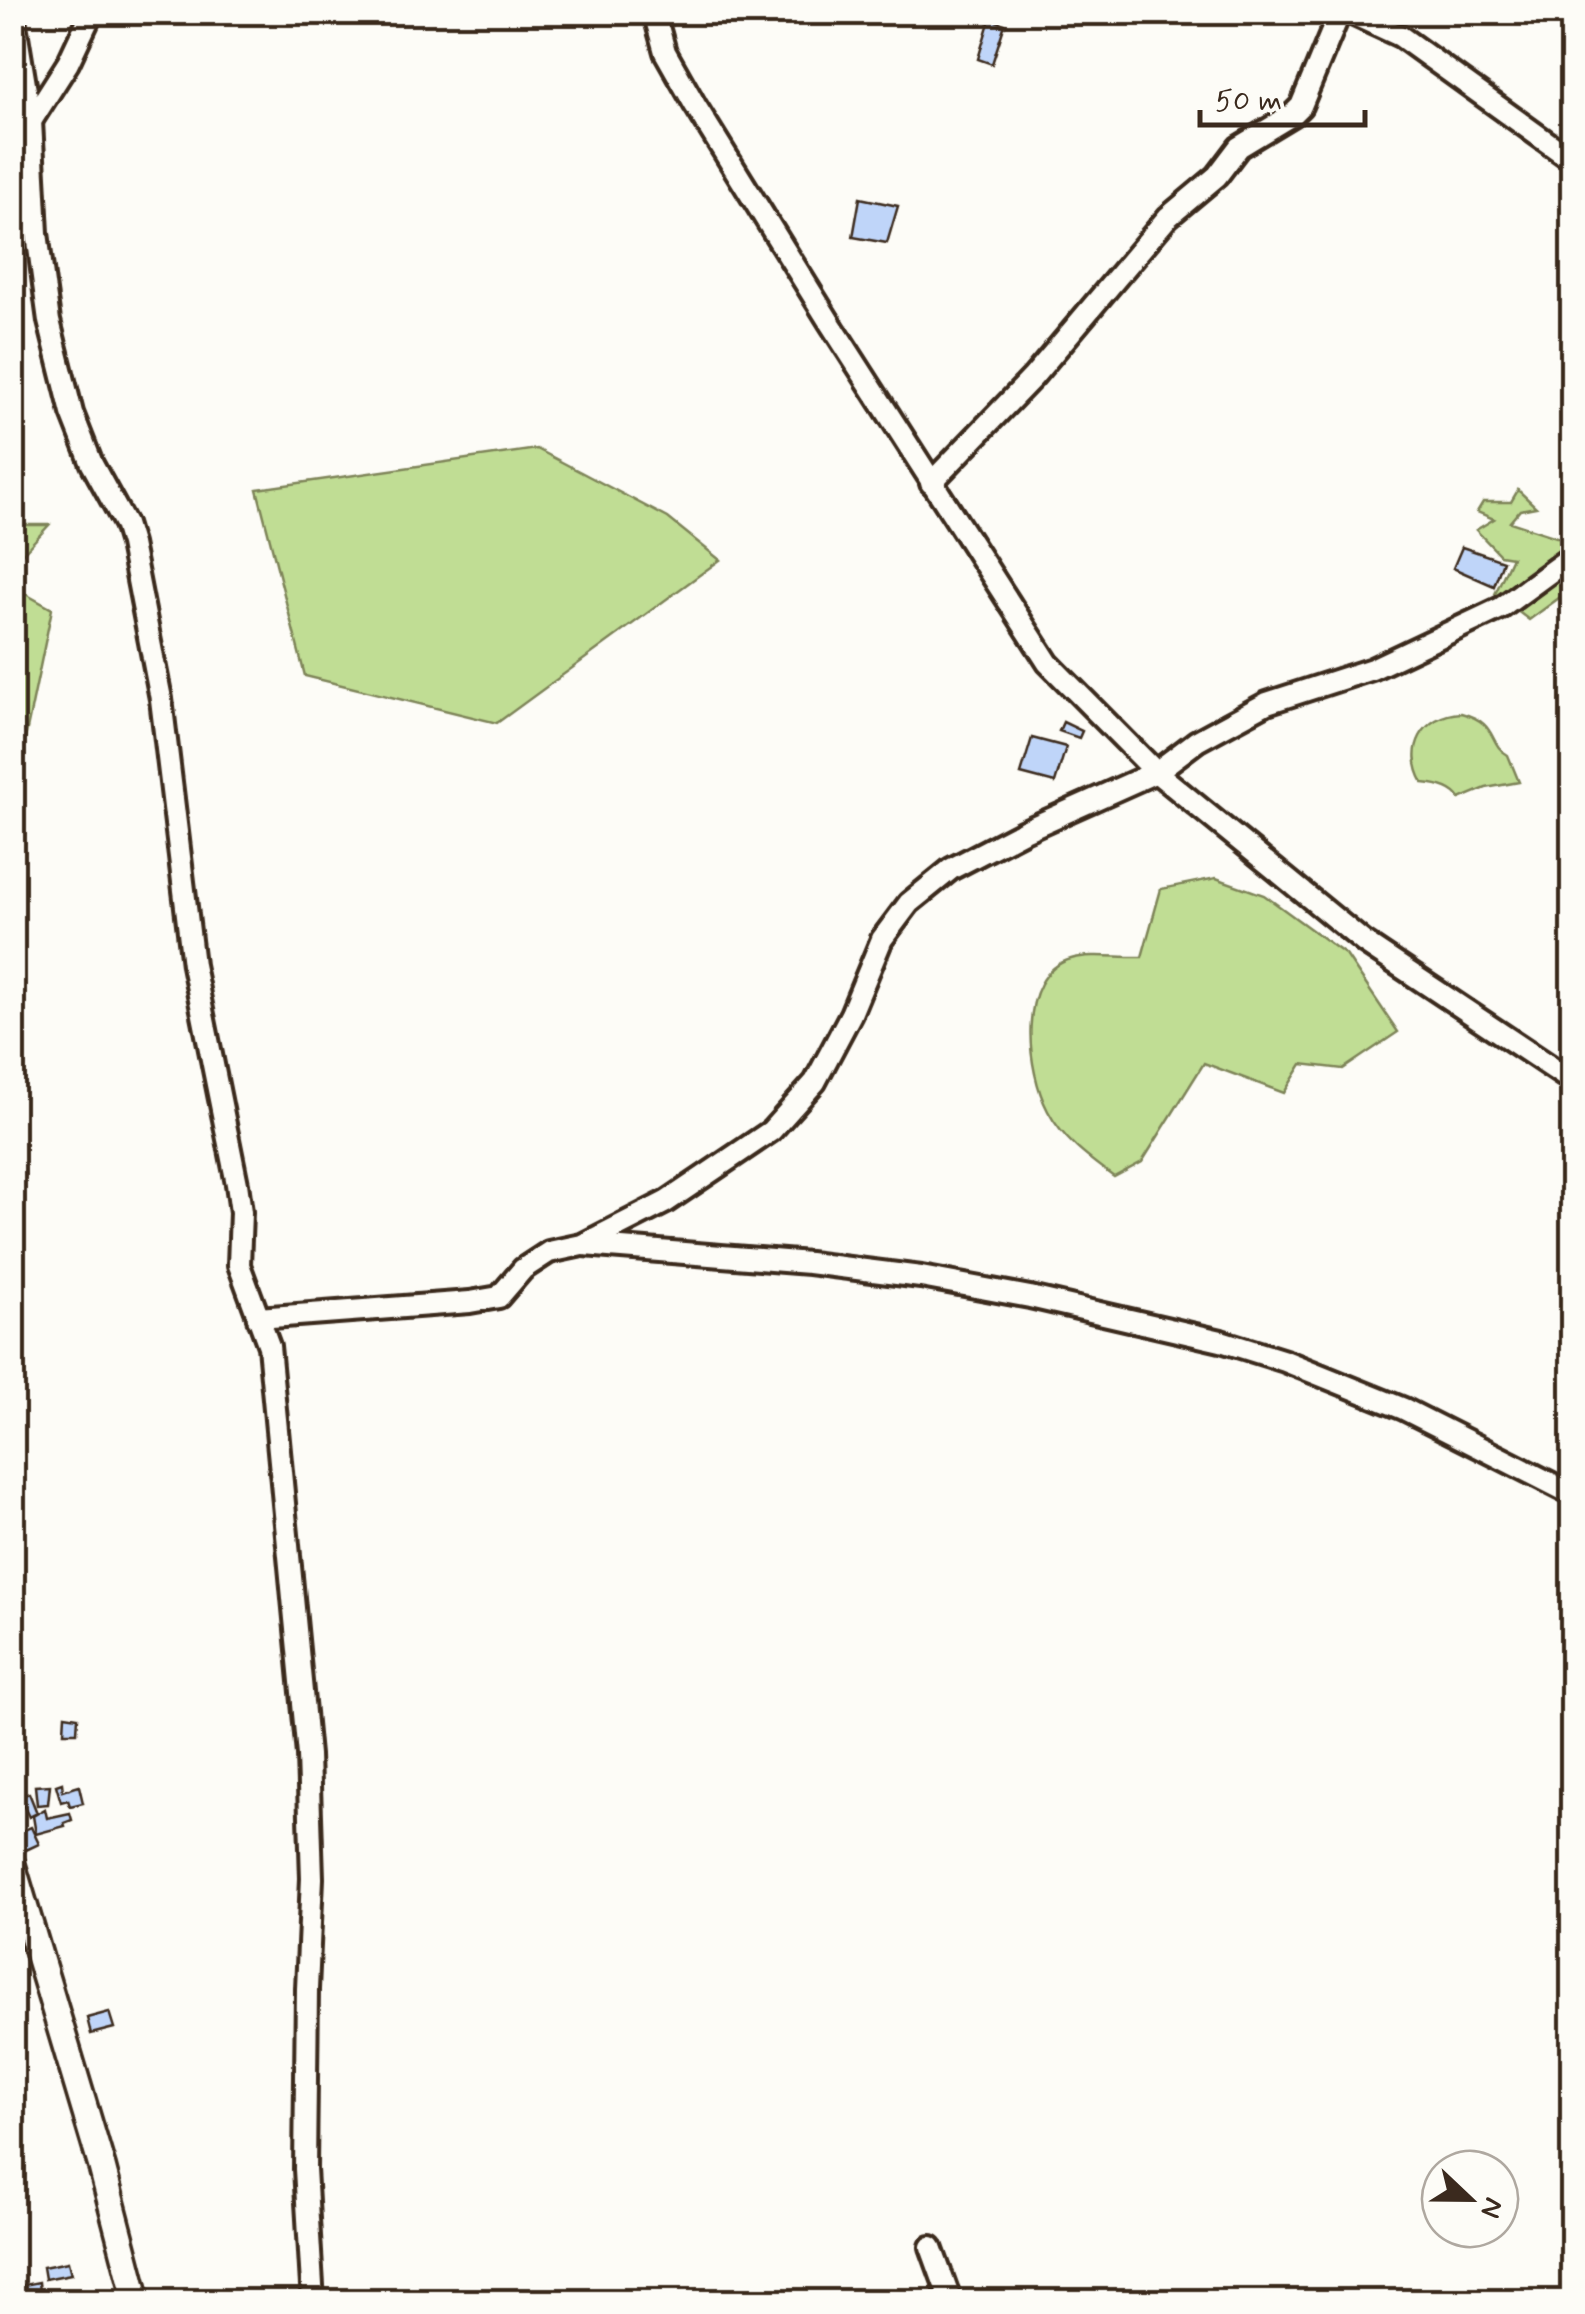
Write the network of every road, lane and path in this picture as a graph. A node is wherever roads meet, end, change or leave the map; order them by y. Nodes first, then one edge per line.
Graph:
1 (13, 12) edge
2 (92, 12) edge
3 (654, 12) edge
4 (1340, 12) edge
5 (1348, 12) edge
6 (31, 121) junction
7 (1572, 160) edge
8 (931, 483) junction
9 (1572, 556) edge
10 (1156, 772) junction
11 (1572, 1082) edge
12 (582, 1245) junction
13 (258, 1318) junction
14 (1572, 1494) edge
15 (12, 1866) edge
16 (931, 2247) dead end
17 (137, 2302) edge
18 (313, 2302) edge
19 (952, 2302) edge

1 - 6 street
2 - 6 street
3 - 8 street
4 - 8 street
5 - 7 street
6 - 13 street
8 - 10 street
9 - 10 street
10 - 11 street
10 - 12 street
12 - 13 street
12 - 14 street
13 - 18 street
15 - 17 street
16 - 19 street

